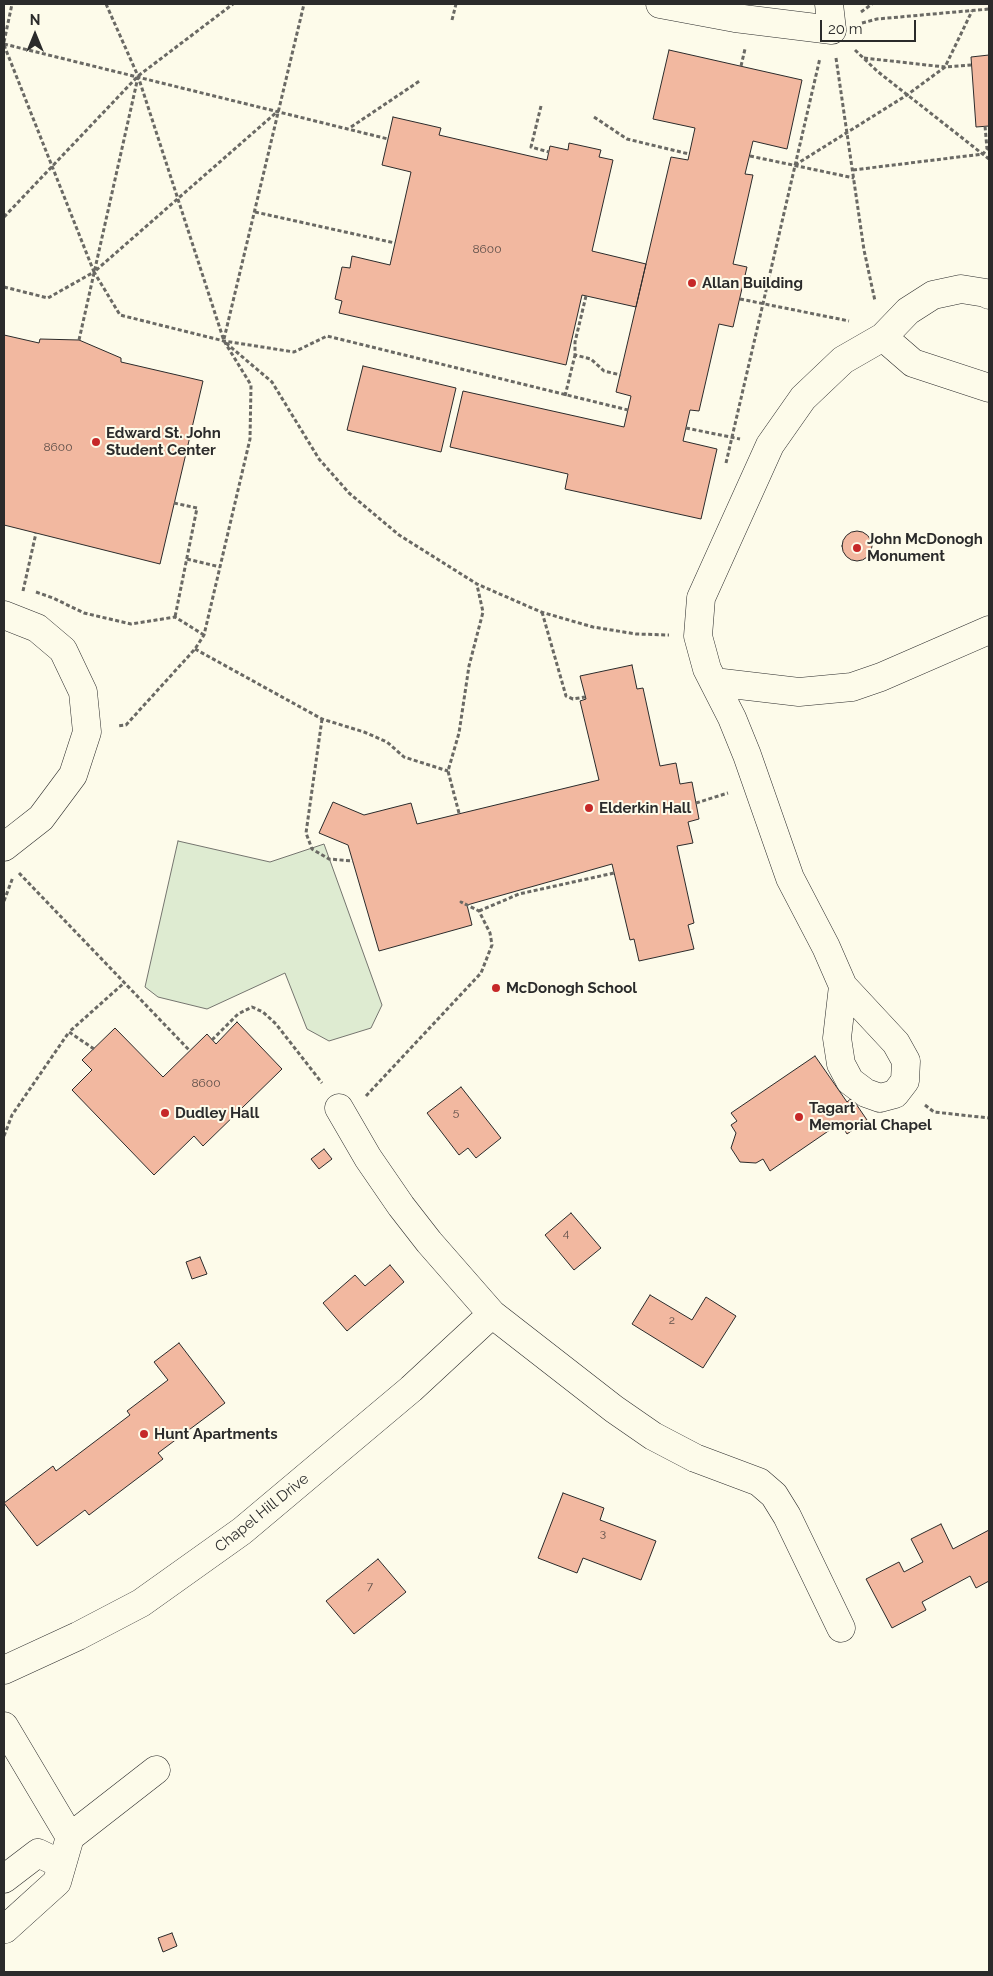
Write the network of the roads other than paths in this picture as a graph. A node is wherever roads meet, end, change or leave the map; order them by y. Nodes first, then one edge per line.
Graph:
1 (660, 4) edge
2 (830, 17) edge
3 (989, 295) edge
4 (883, 337) junction
5 (989, 388) edge
6 (10, 617) edge
7 (989, 630) edge
8 (714, 682) junction
9 (4, 847) edge
10 (843, 986) junction
11 (343, 1115) road end
12 (492, 1314) junction
13 (841, 1628) dead end
14 (4, 1670) edge
15 (4, 1726) edge
16 (156, 1770) dead end
17 (70, 1837) junction
18 (61, 1864) junction
19 (4, 1879) edge
20 (4, 1928) edge

1 - 2 street
3 - 4 street
4 - 5 street
4 - 8 street
6 - 9 street
7 - 8 street
8 - 10 street
10 - 10 street
11 - 12 street
12 - 13 street
12 - 14 street, Chapel Hill Drive
15 - 17 street
16 - 17 street
17 - 18 street
18 - 19 street
18 - 20 street

